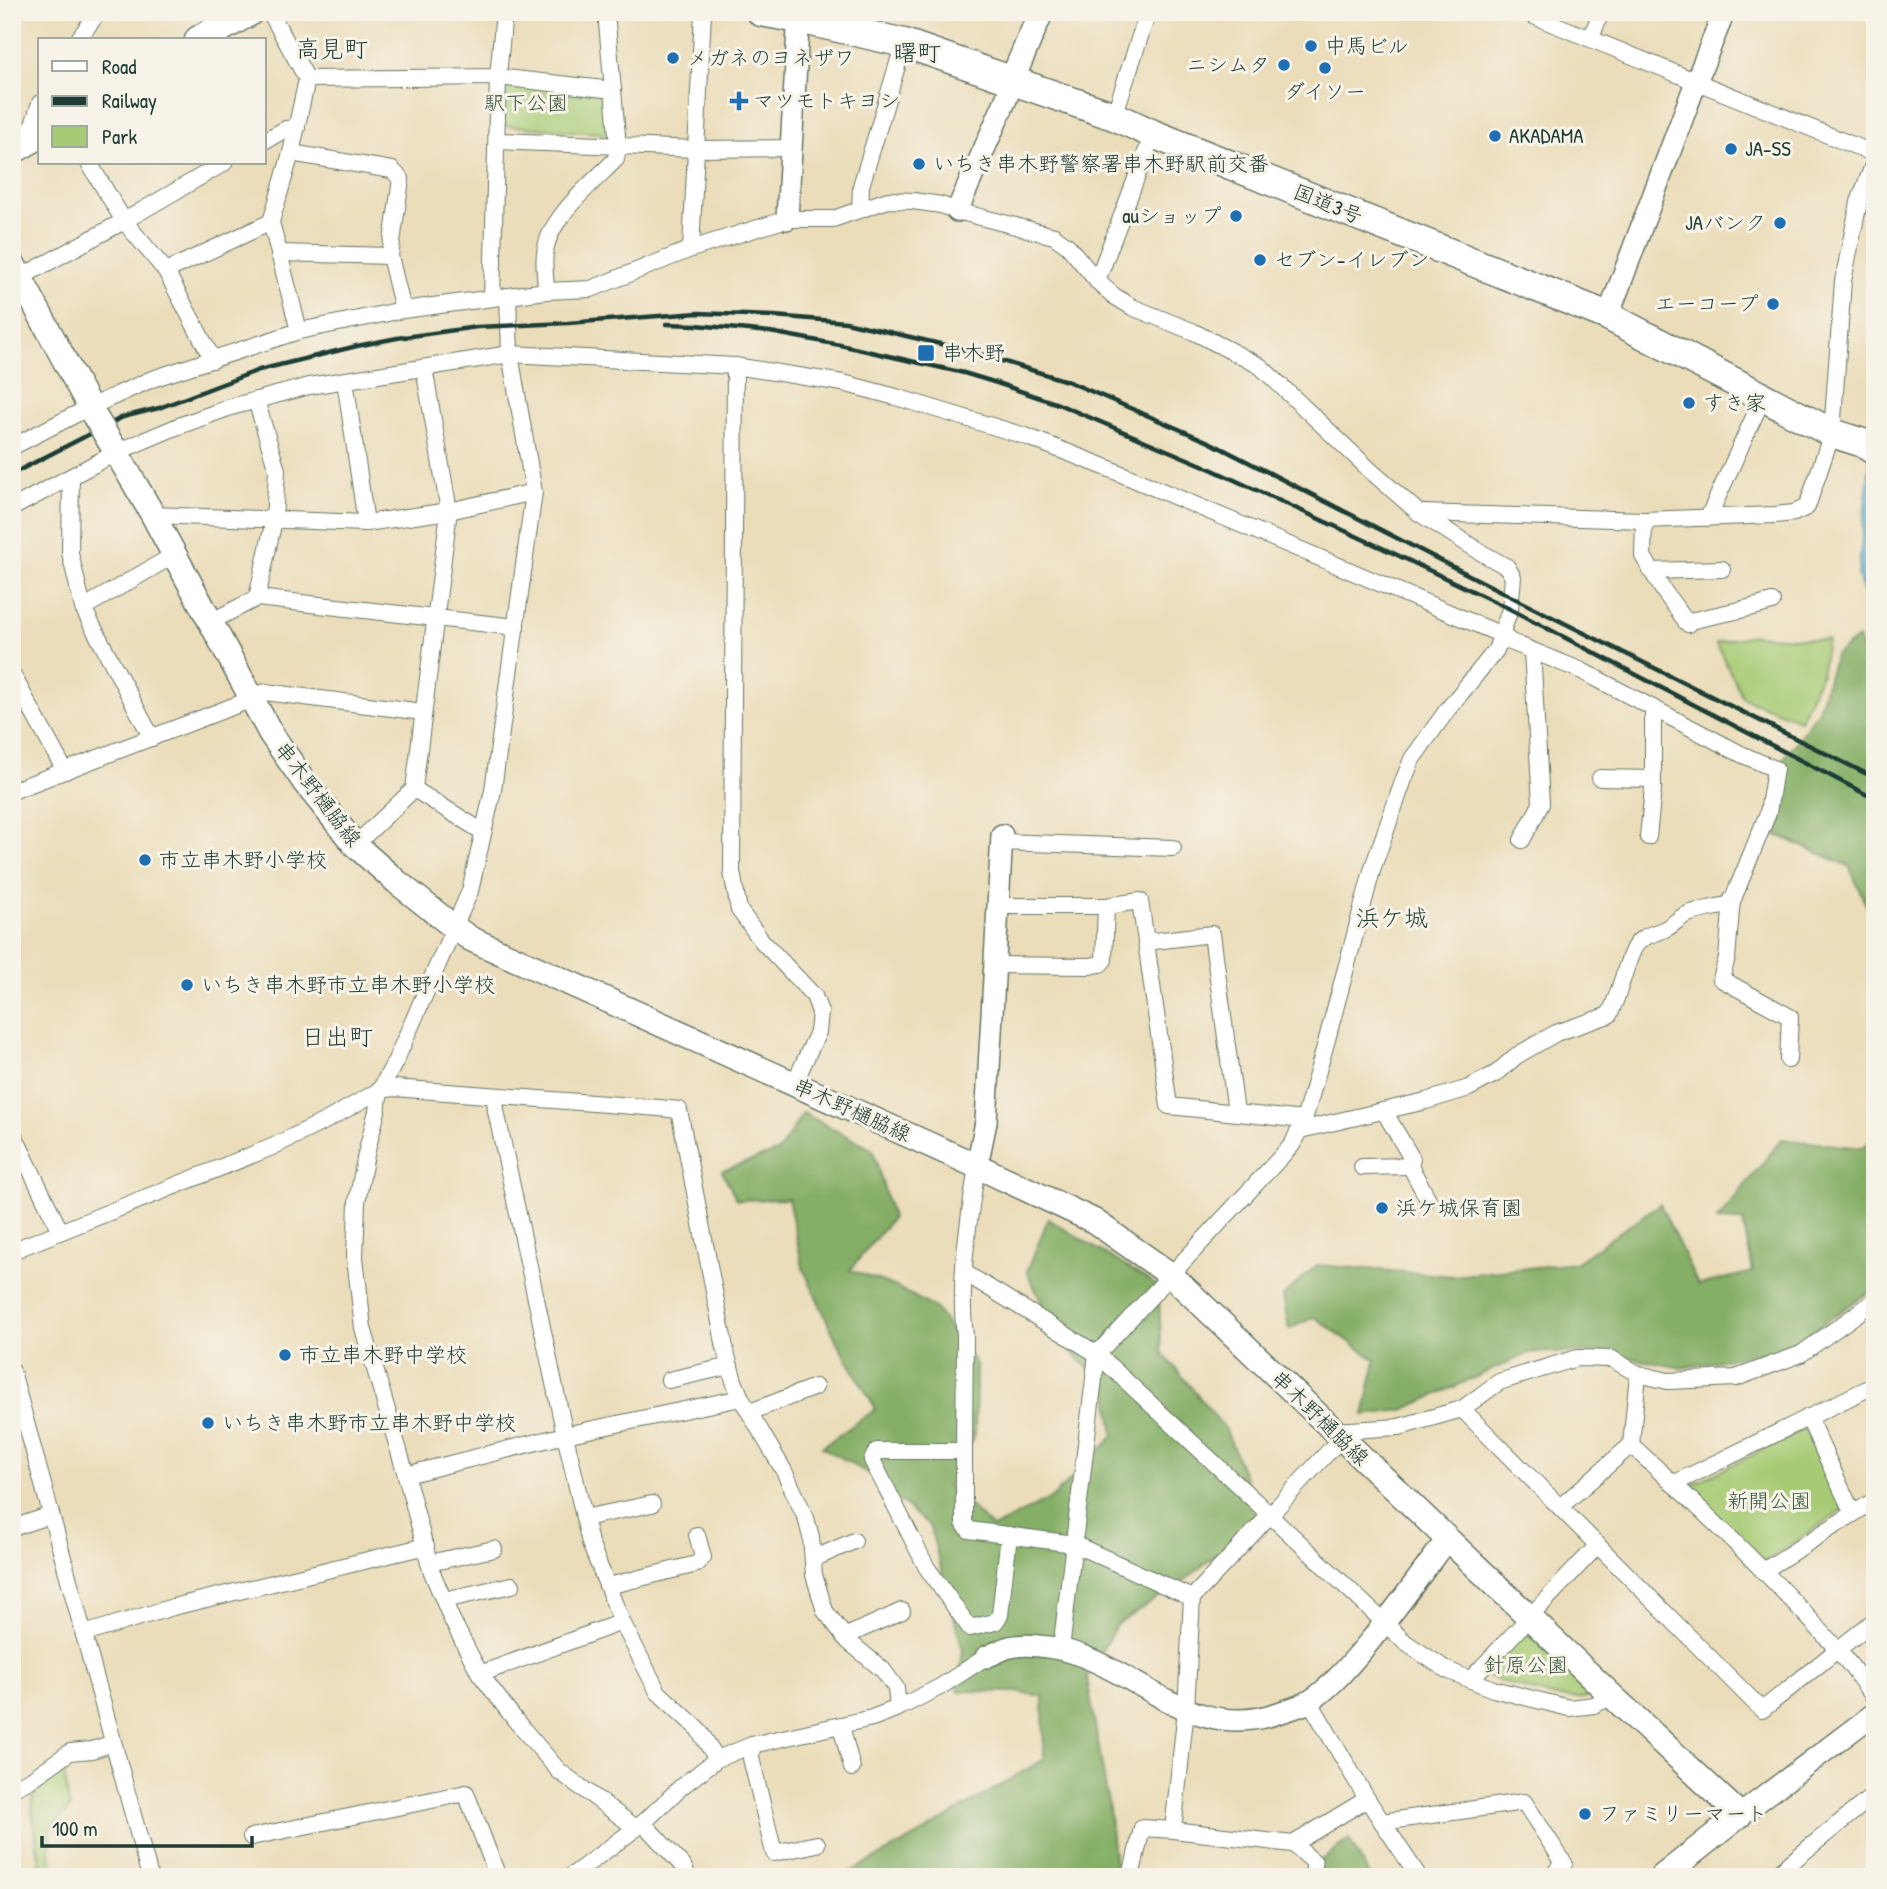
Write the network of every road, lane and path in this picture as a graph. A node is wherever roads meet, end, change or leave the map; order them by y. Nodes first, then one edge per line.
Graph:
1 (98, 12) edge
2 (249, 12) edge
3 (270, 12) edge
4 (504, 12) edge
5 (606, 12) edge
6 (703, 12) edge
7 (761, 12) edge
8 (1041, 12) edge
9 (1148, 12) edge
10 (1524, 12) edge
11 (1601, 12) edge
12 (1724, 12) edge
13 (799, 15) edge
14 (79, 38) edge
15 (203, 38) edge
16 (1591, 38) junction
17 (904, 43) junction
18 (498, 77) junction
19 (307, 79) junction
20 (1012, 82) junction
21 (1696, 82) junction
22 (613, 90) junction
23 (38, 109) edge
24 (1114, 116) junction
25 (297, 128) junction
26 (1153, 134) junction
27 (266, 140) edge
28 (27, 141) edge
29 (497, 141) junction
30 (618, 146) junction
31 (792, 148) junction
32 (696, 149) junction
33 (291, 153) junction
34 (1875, 154) edge
35 (1875, 160) edge
36 (90, 164) edge
37 (222, 164) edge
38 (860, 210) junction
39 (957, 211) junction
40 (787, 219) junction
41 (124, 221) junction
42 (271, 222) junction
43 (691, 249) junction
44 (279, 253) junction
45 (390, 256) junction
46 (166, 271) junction
47 (15, 274) edge
48 (1097, 281) junction
49 (546, 291) junction
50 (500, 297) junction
51 (403, 310) junction
52 (1608, 316) junction
53 (299, 331) junction
54 (510, 354) junction
55 (213, 360) junction
56 (735, 366) junction
57 (424, 368) junction
58 (345, 380) junction
59 (1763, 397) junction
60 (256, 400) junction
61 (93, 412) junction
62 (1832, 433) junction
63 (12, 447) edge
64 (1869, 447) edge
65 (115, 448) junction
66 (71, 477) junction
67 (534, 492) junction
68 (12, 508) edge
69 (449, 511) junction
70 (1419, 513) junction
71 (153, 515) junction
72 (1708, 518) junction
73 (274, 520) junction
74 (1644, 520) junction
75 (366, 523) junction
76 (174, 555) junction
77 (1723, 569) dead end
78 (1651, 571) junction
79 (257, 598) junction
80 (1772, 602) dead end
81 (83, 608) junction
82 (435, 617) junction
83 (210, 622) junction
84 (516, 627) junction
85 (1502, 635) junction
86 (1532, 651) junction
87 (12, 674) edge
88 (251, 699) junction
89 (1653, 709) junction
90 (424, 712) junction
91 (152, 738) junction
92 (65, 771) junction
93 (1600, 778) dead end
94 (1653, 779) junction
95 (414, 789) junction
96 (12, 792) edge
97 (483, 832) junction
98 (1648, 837) dead end
99 (1001, 838) joint
100 (1522, 840) dead end
101 (355, 845) junction
102 (1173, 848) dead end
103 (1732, 899) junction
104 (998, 906) junction
105 (1106, 906) junction
106 (455, 928) junction
107 (1146, 942) junction
108 (995, 965) junction
109 (1788, 1060) dead end
110 (794, 1084) junction
111 (380, 1090) junction
112 (495, 1096) junction
113 (1384, 1111) junction
114 (1236, 1112) junction
115 (1302, 1125) junction
116 (12, 1131) edge
117 (16, 1150) edge
118 (977, 1166) junction
119 (1410, 1166) junction
120 (1362, 1167) dead end
121 (1428, 1199) dead end
122 (60, 1231) junction
123 (12, 1251) edge
124 (965, 1273) junction
125 (1171, 1275) junction
126 (1875, 1301) edge
127 (1097, 1354) junction
128 (730, 1366) junction
129 (12, 1371) edge
130 (1638, 1374) junction
131 (669, 1380) dead end
132 (1875, 1385) edge
133 (815, 1387) dead end
134 (746, 1405) junction
135 (1462, 1409) junction
136 (1808, 1417) junction
137 (565, 1435) junction
138 (1337, 1435) junction
139 (1631, 1445) junction
140 (964, 1451) junction
141 (406, 1475) junction
142 (1673, 1483) junction
143 (1875, 1500) edge
144 (652, 1504) dead end
145 (1560, 1507) junction
146 (1853, 1514) junction
147 (51, 1515) junction
148 (1270, 1515) junction
149 (584, 1518) junction
150 (12, 1528) edge
151 (697, 1535) dead end
152 (1009, 1535) junction
153 (1447, 1539) junction
154 (854, 1541) dead end
155 (1074, 1544) junction
156 (1598, 1545) junction
157 (426, 1546) junction
158 (494, 1549) dead end
159 (813, 1559) junction
160 (429, 1563) junction
161 (1762, 1571) junction
162 (512, 1585) dead end
163 (608, 1586) junction
164 (1192, 1598) junction
165 (444, 1600) junction
166 (902, 1611) dead end
167 (1529, 1617) junction
168 (1875, 1620) edge
169 (622, 1622) junction
170 (1384, 1623) junction
171 (84, 1634) junction
172 (844, 1637) junction
173 (1061, 1649) junction
174 (1838, 1649) junction
175 (986, 1657) joint
176 (480, 1674) junction
177 (1470, 1679) junction
178 (1612, 1696) junction
179 (1310, 1702) junction
180 (898, 1708) junction
181 (1186, 1709) junction
182 (1873, 1713) edge
183 (841, 1726) junction
184 (113, 1743) junction
185 (752, 1745) junction
186 (717, 1759) junction
187 (852, 1768) dead end
188 (12, 1789) edge
189 (1875, 1794) edge
190 (1367, 1800) junction
191 (1740, 1815) junction
192 (1382, 1822) junction
193 (639, 1826) junction
194 (1173, 1830) junction
195 (251, 1837) dead end
196 (817, 1844) dead end
197 (1293, 1844) junction
198 (1676, 1873) edge
199 (150, 1877) edge
200 (498, 1877) edge
201 (570, 1877) edge
202 (688, 1877) edge
203 (1131, 1877) edge
204 (1308, 1877) edge
205 (1419, 1877) edge
206 (1551, 1877) edge
207 (1773, 1877) edge

1 - 14 street
2 - 15 highway
3 - 19 street
4 - 18 street
5 - 22 street
6 - 32 street
7 - 13 highway, 国道3号
8 - 20 main road
9 - 24 street
10 - 16 street
11 - 16 street
12 - 21 street
13 - 17 highway, 国道3号
13 - 31 street
16 - 21 street
17 - 20 highway, 国道3号
17 - 38 street
18 - 19 street
18 - 22 street
18 - 29 street
19 - 25 street
20 - 24 highway, 国道3号
20 - 39 street
21 - 34 street
21 - 52 street
22 - 30 street
23 - 28 street
24 - 26 highway, 国道3号
25 - 27 street
25 - 33 street
26 - 48 street
26 - 52 highway, 国道3号
29 - 30 street
29 - 50 street
30 - 32 street
30 - 49 street
31 - 32 street
31 - 40 street
32 - 43 street
33 - 42 street
33 - 45 street
35 - 62 street
36 - 41 street
37 - 41 street
38 - 39 street
38 - 40 street
39 - 48 street
40 - 43 street
41 - 46 street
41 - 47 street
42 - 44 street
42 - 46 street
43 - 49 street
44 - 45 street
44 - 53 street
45 - 51 street
46 - 55 street
47 - 61 main road, 串木野樋脇線
48 - 70 street
49 - 50 street
50 - 51 street
50 - 54 street
51 - 53 street
52 - 59 highway, 国道3号
53 - 55 street
54 - 56 street
54 - 57 street
54 - 67 street
55 - 61 street
56 - 85 street
56 - 110 street
57 - 58 street
57 - 69 street
58 - 60 street
58 - 75 street
59 - 62 highway, 国道3号
59 - 72 street
60 - 65 street
60 - 73 street
61 - 63 street
61 - 65 main road, 串木野樋脇線, bridge
62 - 64 highway, 国道3号
62 - 72 street
65 - 66 street
65 - 71 main road, 串木野樋脇線
66 - 68 street
66 - 81 street
67 - 69 street
67 - 84 street
69 - 75 street
69 - 82 street
70 - 74 street
70 - 85 street
71 - 73 street
71 - 76 main road, 串木野樋脇線
72 - 74 street
73 - 75 street
73 - 79 street
74 - 78 street
76 - 81 street
76 - 83 main road, 串木野樋脇線
77 - 78 street
78 - 80 street
79 - 82 street
79 - 83 street
81 - 91 street
82 - 84 street
82 - 90 street
83 - 88 main road, 串木野樋脇線
84 - 97 street
85 - 86 street
85 - 115 street
86 - 89 street
86 - 100 street
87 - 92 street
88 - 90 street
88 - 91 street
88 - 101 main road, 串木野樋脇線
89 - 94 street
89 - 103 street
90 - 95 street
91 - 92 street
92 - 96 street
93 - 94 street
94 - 98 street
95 - 97 street
95 - 101 street
97 - 106 street
99 - 102 street
99 - 104 street
101 - 106 main road, 串木野樋脇線
103 - 109 street
103 - 113 street
104 - 105 street
104 - 108 street
105 - 107 street
105 - 108 street
106 - 110 main road, 串木野樋脇線
106 - 111 street
107 - 114 street
107 - 114 street
108 - 118 street
110 - 118 main road, 串木野樋脇線
111 - 112 street
111 - 122 street
111 - 141 street
112 - 128 street
112 - 137 street
113 - 115 street
113 - 119 street
114 - 115 street
115 - 125 street
116 - 117 street
117 - 122 street
118 - 124 street
118 - 125 main road, 串木野樋脇線
119 - 120 street
119 - 121 street
122 - 123 street
124 - 127 street
124 - 140 street
125 - 127 street
125 - 138 main road, 串木野樋脇線
126 - 130 street
127 - 148 street
127 - 155 street
128 - 131 street
128 - 134 street
129 - 147 street
130 - 135 street
130 - 139 street
132 - 136 street
133 - 134 street
134 - 137 street
134 - 159 street
135 - 138 street
135 - 145 street
136 - 142 street
136 - 146 street
137 - 141 street
137 - 149 street
138 - 148 street
138 - 153 main road, 串木野樋脇線
139 - 142 street
139 - 145 street
140 - 152 street
140 - 152 street
141 - 157 street
142 - 161 street
143 - 146 street
144 - 149 street
145 - 156 street
146 - 161 street
147 - 150 street
147 - 171 street
148 - 164 street
148 - 170 street
149 - 163 street
151 - 163 street
152 - 155 street
153 - 167 main road, 串木野樋脇線
153 - 170 street
154 - 159 street
155 - 164 street
155 - 173 street
156 - 167 street
156 - 174 street
157 - 160 street
157 - 171 street
158 - 160 street
159 - 172 street
160 - 165 street
161 - 174 street
162 - 165 street
163 - 169 street
164 - 181 street
165 - 176 street
166 - 172 street
167 - 177 street
167 - 178 main road, 串木野樋脇線
168 - 174 street
169 - 176 street
169 - 186 street
170 - 177 street
170 - 179 street
171 - 184 street
172 - 180 street
173 - 175 street
173 - 181 street
174 - 182 street
175 - 180 street
176 - 193 street
177 - 178 street
178 - 191 main road, 串木野樋脇線
179 - 181 street
179 - 190 street
180 - 183 street
181 - 194 street
182 - 191 street
183 - 185 street
183 - 187 street
184 - 188 street
184 - 199 street
185 - 186 street
185 - 196 street
186 - 193 street
189 - 207 street
190 - 192 street
190 - 197 street
191 - 198 main road
192 - 205 street
192 - 206 street
193 - 201 street
193 - 202 street
194 - 197 street
194 - 203 street
195 - 200 street
197 - 204 street

